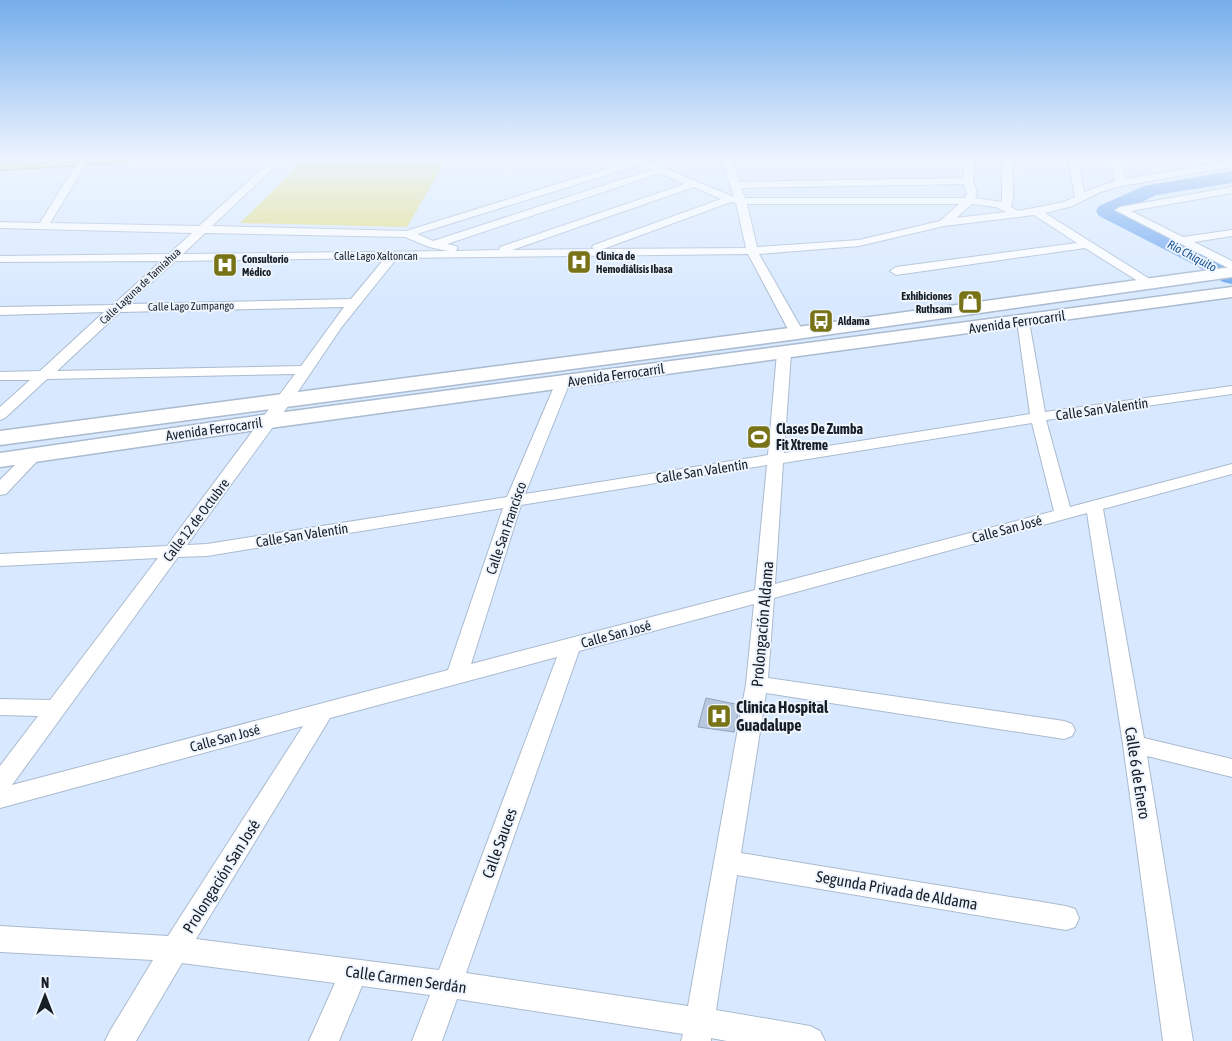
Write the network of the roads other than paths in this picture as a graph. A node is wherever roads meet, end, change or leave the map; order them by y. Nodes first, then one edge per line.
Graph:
1 (55, 207) edge
2 (227, 207) edge
3 (491, 207) edge
4 (549, 207) edge
5 (628, 207) edge
6 (717, 207) edge
7 (738, 207) edge
8 (960, 207) edge
9 (1003, 207) edge
10 (1058, 207) edge
11 (1139, 207) edge
12 (1006, 208) joint
13 (1036, 212) junction
14 (1016, 214) junction
15 (944, 223) junction
16 (0, 225) edge
17 (43, 226) junction
18 (202, 230) junction
19 (1232, 233) edge
20 (407, 234) junction
21 (1182, 241) junction
22 (432, 245) junction
23 (1086, 245) junction
24 (752, 251) junction
25 (585, 252) junction
26 (489, 254) junction
27 (399, 256) junction
28 (170, 257) junction
29 (0, 259) edge
30 (1232, 266) edge
31 (896, 271) dead end
32 (1232, 272) edge
33 (1149, 284) junction
34 (1230, 293) edge
35 (1065, 296) junction
36 (352, 303) junction
37 (118, 308) junction
38 (0, 311) edge
39 (1092, 311) junction
40 (1023, 321) junction
41 (797, 333) junction
42 (784, 353) junction
43 (304, 370) junction
44 (44, 375) junction
45 (0, 376) edge
46 (563, 382) junction
47 (1232, 390) edge
48 (286, 399) junction
49 (0, 415) edge
50 (1038, 417) junction
51 (270, 421) junction
52 (0, 438) edge
53 (34, 455) junction
54 (775, 459) junction
55 (0, 460) edge
56 (1232, 469) edge
57 (0, 490) edge
58 (514, 500) junction
59 (1094, 506) junction
60 (1063, 514) junction
61 (172, 552) junction
62 (0, 560) edge
63 (766, 594) junction
64 (571, 646) junction
65 (457, 676) junction
66 (757, 684) junction
67 (0, 707) edge
68 (56, 708) junction
69 (323, 712) junction
70 (1064, 730) dead end
71 (1134, 744) junction
72 (1232, 768) edge
73 (0, 784) edge
74 (0, 798) edge
75 (728, 862) junction
76 (1066, 918) dead end
77 (0, 939) edge
78 (175, 949) junction
79 (354, 972) junction
80 (447, 984) junction
81 (698, 1031) edge
82 (120, 1041) edge
83 (324, 1041) edge
84 (427, 1041) edge
85 (810, 1041) edge
86 (1178, 1041) edge

1 - 17 street
2 - 18 street, Calle Laguna de Tamiahua
3 - 20 street
4 - 22 street, Calle 12 de Octubre
5 - 26 street
6 - 25 street
7 - 24 street
8 - 15 street
9 - 12 street
10 - 13 street
11 - 21 street
12 - 14 street
13 - 14 street
13 - 23 street
14 - 15 street
15 - 24 street
16 - 17 street
17 - 18 street
18 - 20 street
18 - 28 street, Calle Laguna de Tamiahua
19 - 21 street
20 - 22 street
21 - 30 street
22 - 26 street
22 - 27 street, Calle 12 de Octubre
23 - 31 street
23 - 33 street
24 - 25 street, Calle Lago Xaltoncan
24 - 41 street
25 - 26 street, Calle Lago Xaltoncan
26 - 27 street, Calle Lago Xaltoncan
27 - 28 street, Calle Lago Xaltoncan
27 - 36 street, Calle 12 de Octubre
28 - 29 street, Calle Lago Xaltoncan
28 - 37 street, Calle Laguna de Tamiahua
32 - 33 main road, Avenida Ferrocarril
33 - 35 main road, Avenida Ferrocarril
34 - 39 main road, Avenida Ferrocarril
35 - 39 main road
35 - 41 main road, Avenida Ferrocarril
36 - 37 street, Calle Lago Zumpango
36 - 43 street, Calle 12 de Octubre
37 - 38 street, Calle Lago Zumpango
37 - 44 street, Calle Laguna de Tamiahua
39 - 40 main road, Avenida Ferrocarril
40 - 42 main road, Avenida Ferrocarril
40 - 50 street
41 - 48 main road, Avenida Ferrocarril
42 - 46 main road, Avenida Ferrocarril
42 - 54 street, Prolongación Aldama
43 - 44 street
43 - 48 street, Calle 12 de Octubre
44 - 45 street
44 - 49 street, Calle Laguna de Tamiahua
46 - 51 main road, Avenida Ferrocarril
46 - 58 street, Calle San Francisco
47 - 50 street, Calle San Valentín
48 - 51 street, Calle 12 de Octubre
48 - 52 main road, Avenida Ferrocarril
50 - 54 street, Calle San Valentín
50 - 60 street
51 - 53 main road, Avenida Ferrocarril
51 - 61 street, Calle 12 de Octubre
53 - 55 main road, Avenida Ferrocarril
53 - 57 street
54 - 58 street, Calle San Valentín
54 - 63 street, Prolongación Aldama
56 - 59 street, Calle San José
58 - 61 street, Calle San Valentín
58 - 65 street, Calle San Francisco
59 - 60 street, Calle San José
59 - 71 street, Calle 6 de Enero
60 - 63 street, Calle San José
61 - 62 street, Calle San Valentín
61 - 68 street, Calle 12 de Octubre
63 - 64 street, Calle San José
63 - 66 street, Prolongación Aldama
64 - 65 street, Calle San José
64 - 80 street, Calle Sauces
65 - 69 street, Calle San José
66 - 70 street
66 - 75 street, Prolongación Aldama
67 - 68 street
68 - 73 street, Calle 12 de Octubre
69 - 74 street, Calle San José
69 - 78 street, Prolongación San José
71 - 72 street
71 - 86 street, Calle 6 de Enero
75 - 76 street, Segunda Privada de Aldama
75 - 81 street, Prolongación Aldama
77 - 78 street, Calle Carmen Serdán
78 - 79 street, Calle Carmen Serdán
78 - 82 street, Prolongación San José
79 - 80 street, Calle Carmen Serdán
79 - 83 street
80 - 81 street, Calle Carmen Serdán
80 - 84 street, Calle Sauces
81 - 85 street, Calle Carmen Serdán

